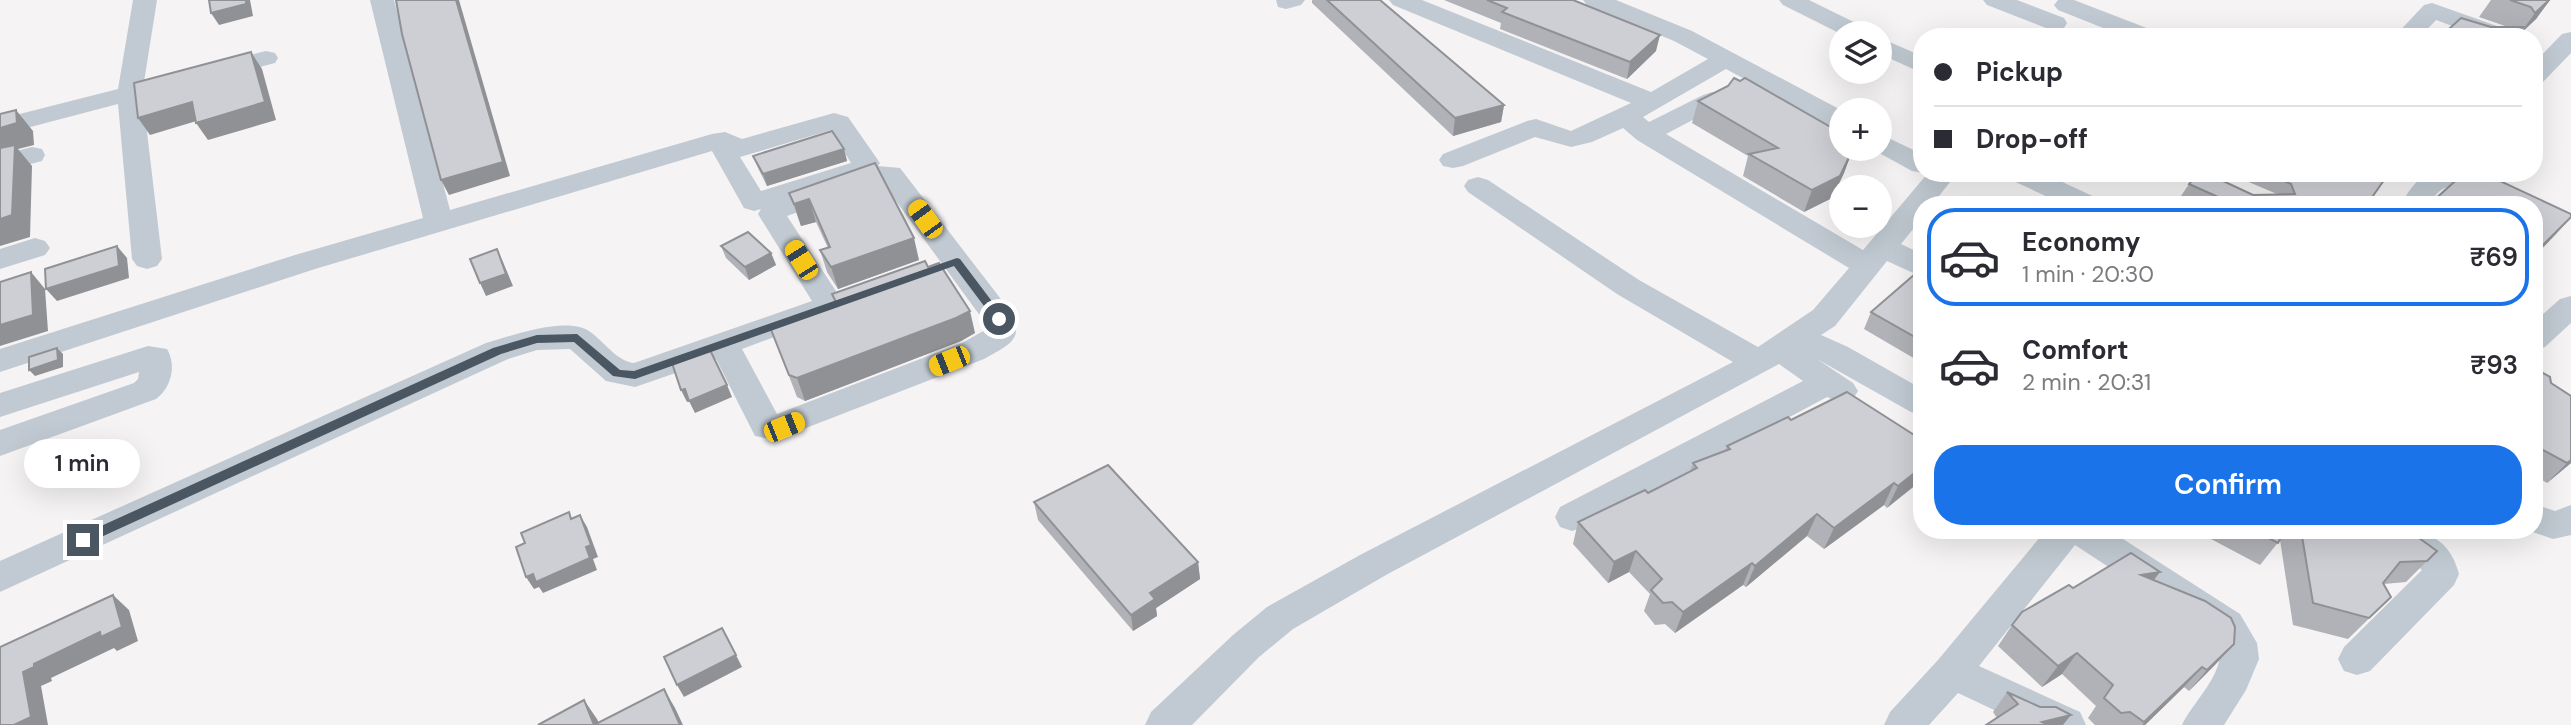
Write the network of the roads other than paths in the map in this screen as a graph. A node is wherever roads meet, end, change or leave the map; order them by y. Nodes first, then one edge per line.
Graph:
1 (145, 0) edge
2 (382, 0) edge
3 (1376, 0) edge
4 (1401, 0) edge
5 (1595, 0) edge
6 (1791, 0) edge
7 (1995, 0) edge
8 (2059, 16) edge
9 (1833, 21) edge
10 (2110, 28) edge
11 (2415, 28) edge
12 (2481, 28) edge
13 (1417, 34) edge
14 (2560, 44) edge
15 (1892, 51) edge
16 (266, 58) dead end
17 (1726, 59) junction
18 (1913, 62) edge
19 (2543, 66) edge
20 (130, 92) junction
21 (1712, 100) edge
22 (1650, 102) junction
23 (1508, 111) dead end
24 (1829, 115) edge
25 (1625, 116) junction
26 (0, 127) edge
27 (1528, 128) junction
28 (1646, 134) junction
29 (733, 148) junction
30 (1892, 151) edge
31 (32, 155) dead end
32 (1453, 160) dead end
33 (0, 164) edge
34 (1913, 166) edge
35 (1933, 182) edge
36 (2039, 182) edge
37 (2433, 182) edge
38 (2473, 182) edge
39 (1478, 186) dead end
40 (1922, 196) edge
41 (2070, 196) edge
42 (2417, 196) edge
43 (2508, 196) edge
44 (1913, 207) edge
45 (439, 223) junction
46 (35, 248) dead end
47 (1874, 256) junction
48 (0, 259) edge
49 (147, 259) dead end
50 (1913, 265) edge
51 (2571, 306) edge
52 (2543, 331) edge
53 (1789, 342) junction
54 (724, 344) junction
55 (0, 361) edge
56 (1913, 378) edge
57 (1828, 382) junction
58 (1913, 399) edge
59 (1862, 404) edge
60 (0, 405) edge
61 (0, 443) edge
62 (1572, 517) dead end
63 (2571, 519) edge
64 (2543, 521) edge
65 (2060, 539) edge
66 (2094, 539) edge
67 (2401, 539) edge
68 (0, 577) edge
69 (2357, 659) dead end
70 (1952, 672) junction
71 (1165, 725) edge
72 (1903, 725) edge
73 (2066, 725) edge
74 (2202, 725) edge

1 - 20 street
2 - 45 street
3 - 13 street
4 - 22 street
5 - 17 street
6 - 9 street
7 - 8 street
8 - 10 street
11 - 12 street
14 - 19 street
15 - 18 street
16 - 20 street
17 - 22 street
17 - 24 street
20 - 26 street
20 - 49 street
21 - 28 street
22 - 25 street
23 - 27 street
25 - 27 street
25 - 28 street
27 - 32 street
28 - 47 street
29 - 29 street
29 - 45 street
30 - 34 street
31 - 33 street
35 - 40 street
36 - 41 street
37 - 42 street
38 - 43 street
39 - 53 street
44 - 47 street
45 - 55 street
46 - 48 street
47 - 50 street
47 - 53 street
51 - 52 street
53 - 56 street
53 - 57 street
53 - 58 street
53 - 71 street
54 - 54 street
54 - 68 street
57 - 59 street
57 - 62 street
60 - 61 street
63 - 64 street
65 - 70 street
66 - 74 street
67 - 69 street
70 - 72 street
70 - 73 street

